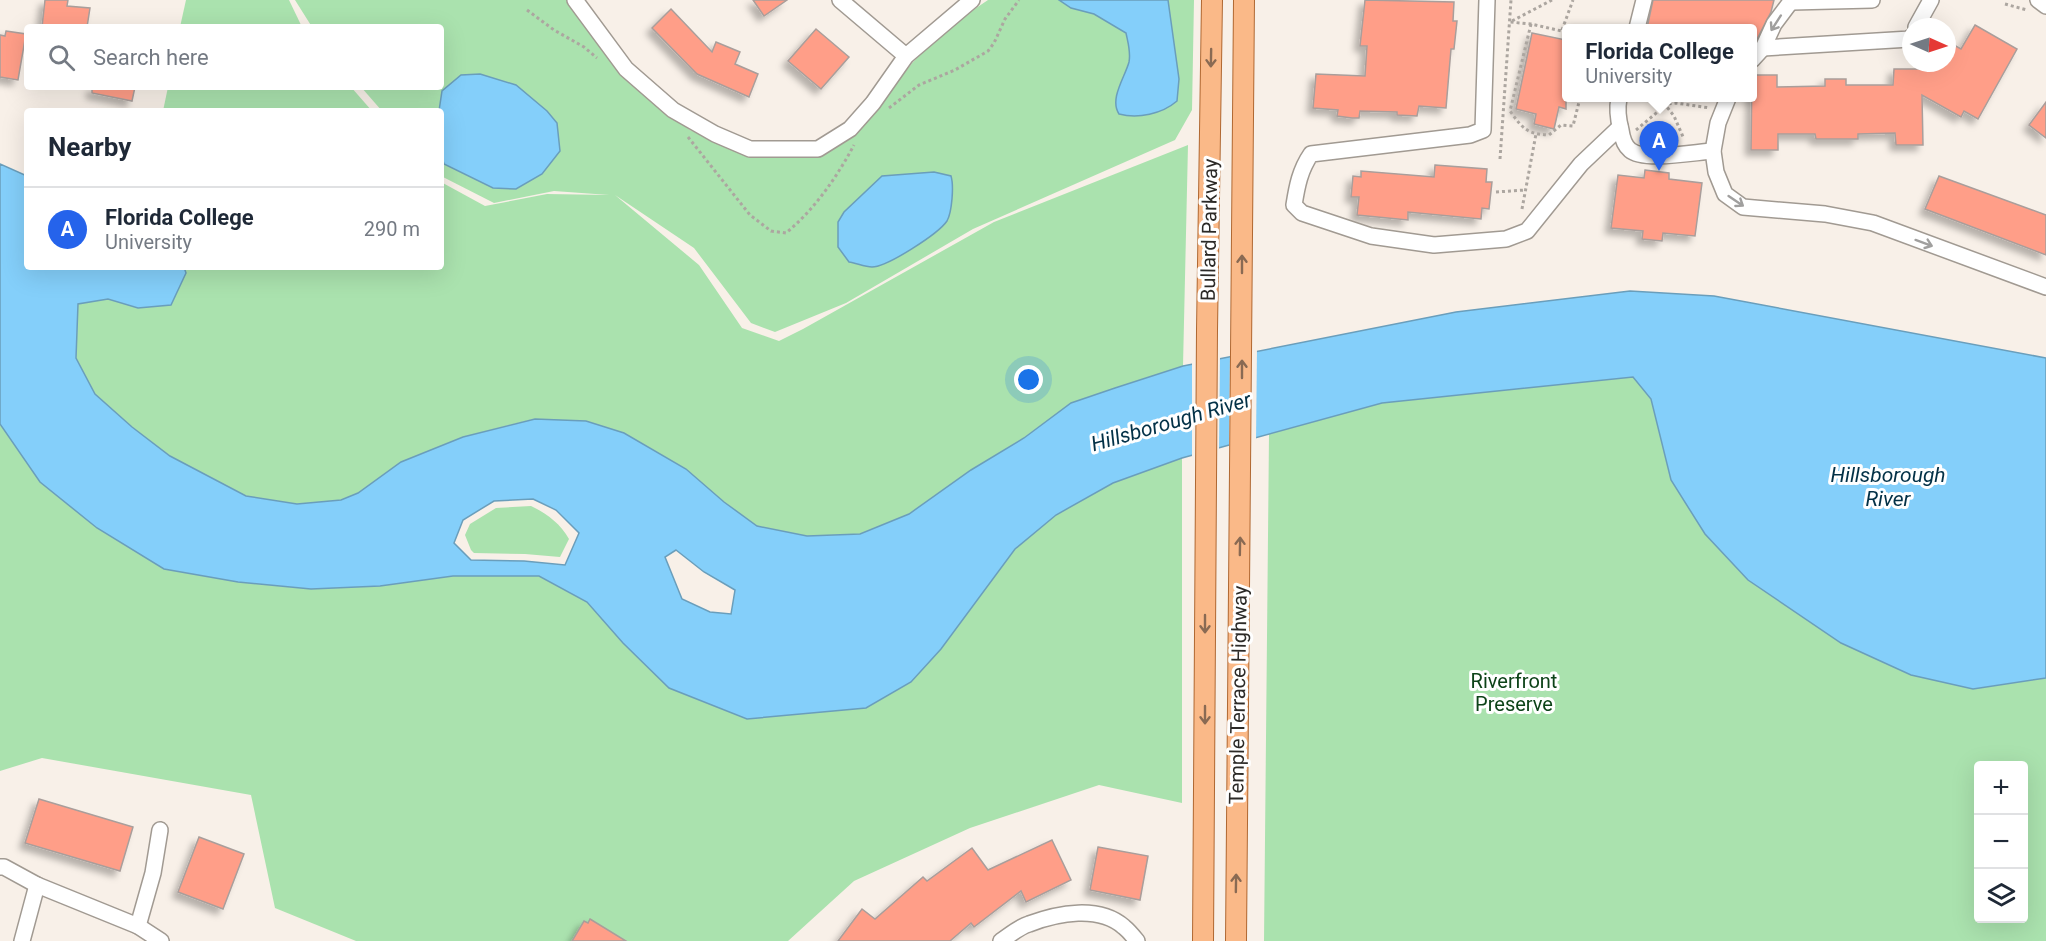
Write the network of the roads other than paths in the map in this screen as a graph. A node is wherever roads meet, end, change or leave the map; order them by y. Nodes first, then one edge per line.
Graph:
1 (575, 0) edge
2 (840, 0) edge
3 (972, 0) edge
4 (1212, 0) edge
5 (1244, 0) edge
6 (1487, 0) edge
7 (1644, 0) edge
8 (1872, 0) edge
9 (1931, 0) edge
10 (1792, 1) edge
11 (1921, 18) edge
12 (1638, 24) edge
13 (1902, 39) edge
14 (1763, 48) junction
15 (1757, 55) edge
16 (906, 56) junction
17 (1618, 102) edge
18 (1726, 102) edge
19 (1626, 129) junction
20 (1713, 151) junction
21 (2046, 287) edge
22 (1241, 448) joint
23 (1207, 461) joint
24 (159, 830) dead end
25 (0, 867) edge
26 (37, 885) junction
27 (138, 926) junction
28 (22, 941) edge
29 (161, 941) edge
30 (1001, 941) edge
31 (1137, 941) edge
32 (1203, 941) edge
33 (1236, 941) edge

1 - 16 street
2 - 16 street
3 - 16 street
4 -> 23 main road, Bullard Parkway
22 -> 5 main road, Bullard Parkway
6 - 19 street
7 - 12 street
8 - 10 street
9 - 11 street
10 -> 14 street
13 - 14 street
14 - 15 street
17 - 19 street
18 - 20 street
19 - 20 street
20 -> 21 street
33 -> 22 main road, Temple Terrace Highway
23 -> 32 main road, Temple Terrace Highway
24 - 27 street
25 - 26 street
26 - 27 street
26 - 28 street
27 - 29 street
30 - 31 street

